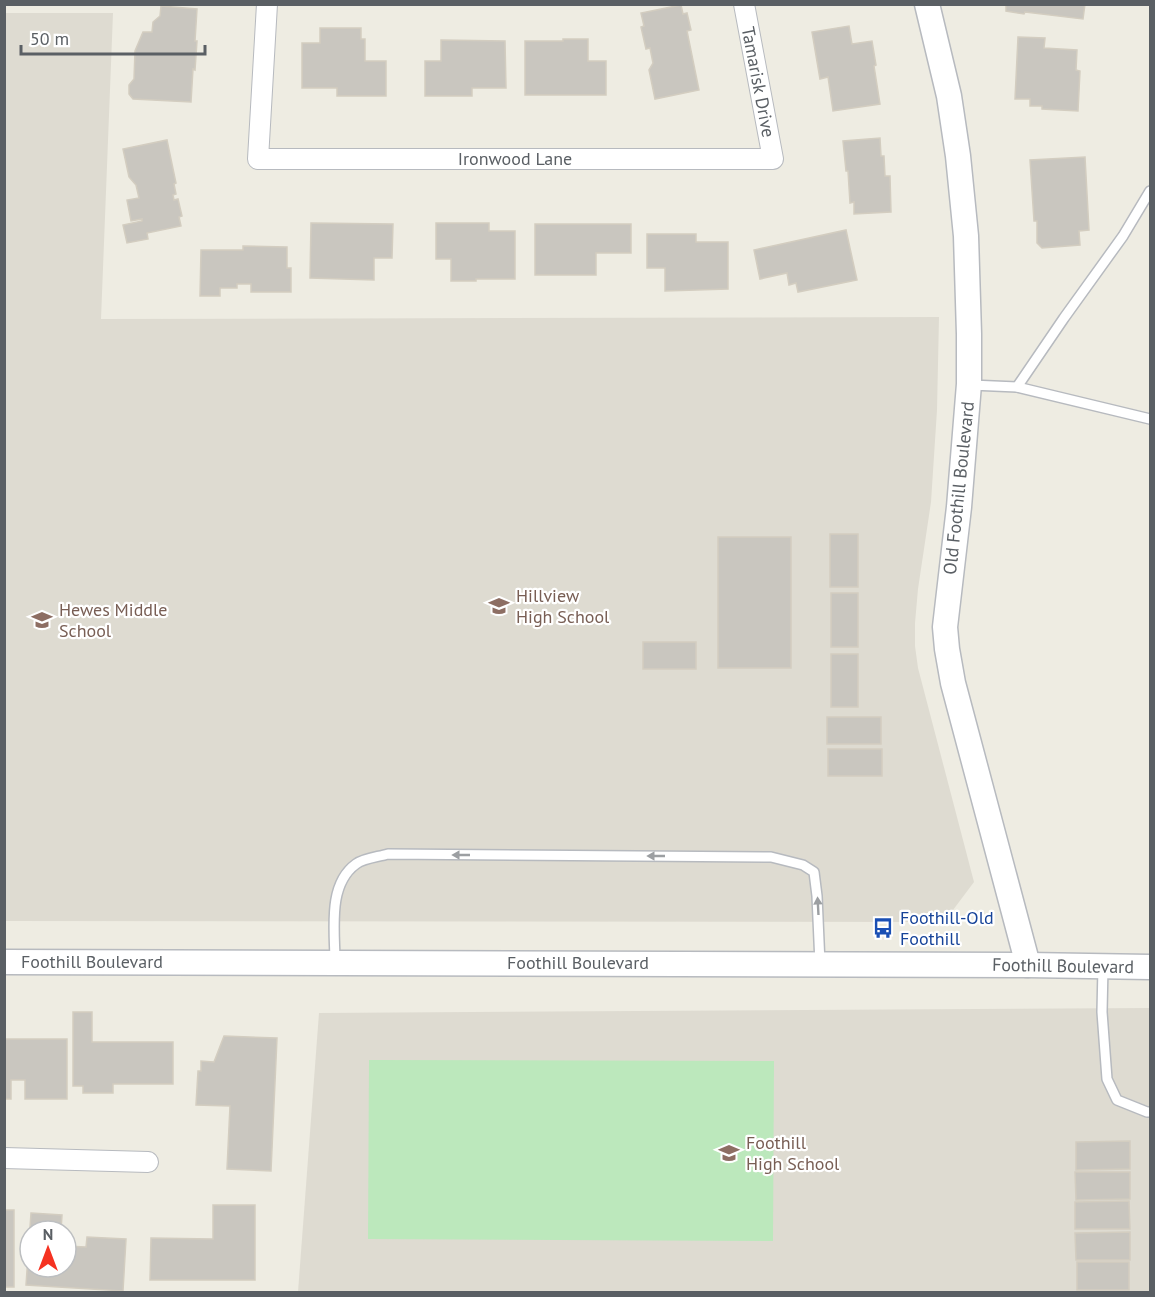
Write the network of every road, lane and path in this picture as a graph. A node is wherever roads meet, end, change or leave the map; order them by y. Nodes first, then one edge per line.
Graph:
1 (267, 4) edge
2 (744, 4) edge
3 (927, 4) edge
4 (773, 159) joint
5 (1150, 191) edge
6 (969, 384) junction
7 (1017, 387) junction
8 (1150, 419) edge
9 (4, 962) edge
10 (335, 963) junction
11 (820, 964) junction
12 (1028, 965) junction
13 (1103, 967) junction
14 (1150, 968) edge
15 (1150, 1112) edge
16 (4, 1158) edge
17 (148, 1162) dead end

1 - 4 street, Ironwood Lane
2 - 4 street, Tamarisk Drive
3 - 6 street, Old Foothill Boulevard
5 - 7 lane
6 - 7 lane
6 - 12 street, Old Foothill Boulevard
7 - 8 lane
9 - 10 street, Foothill Boulevard
10 - 11 street, Foothill Boulevard
11 -> 10 lane
11 - 12 street, Foothill Boulevard
12 - 13 street, Foothill Boulevard
13 - 14 street, Foothill Boulevard
13 - 15 lane
16 - 17 street

